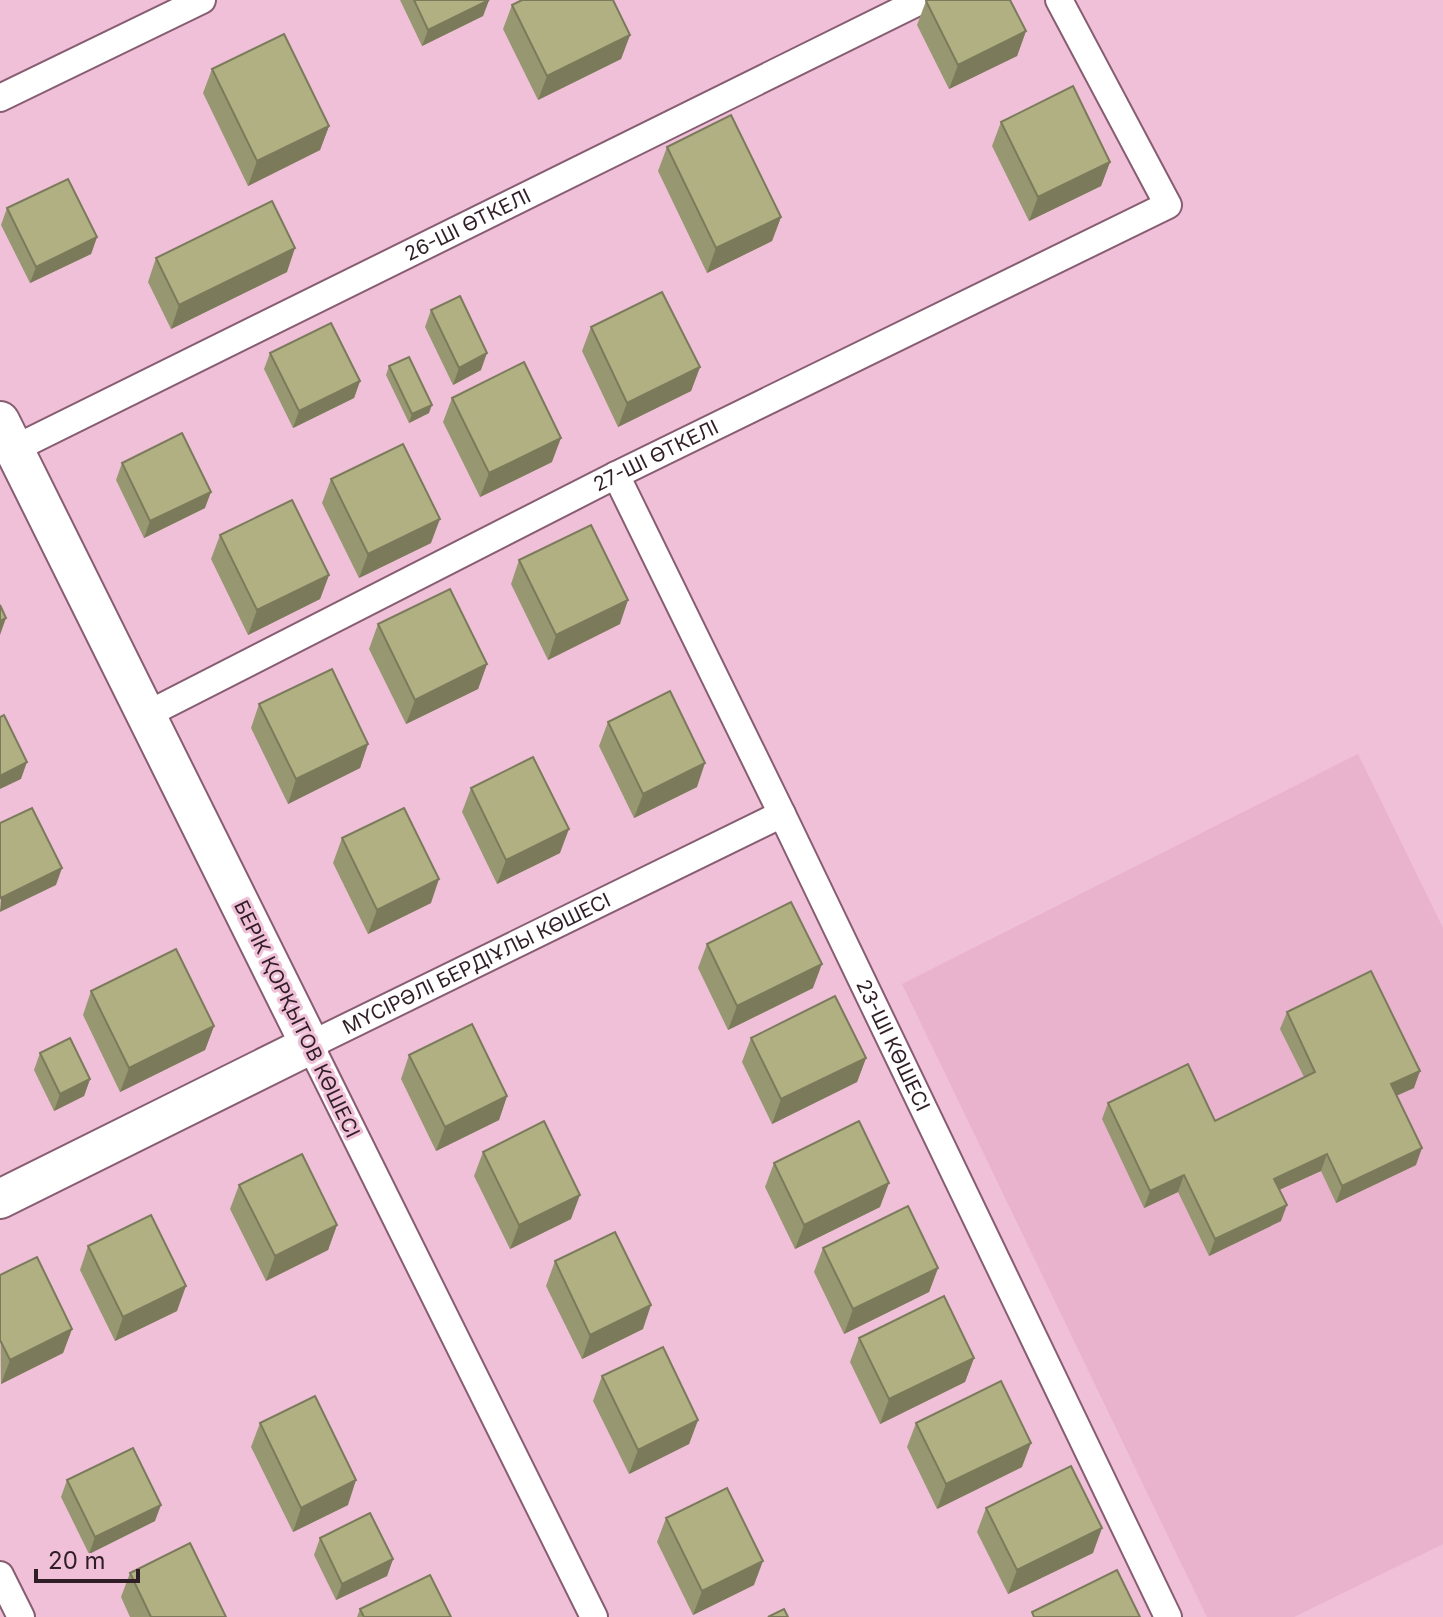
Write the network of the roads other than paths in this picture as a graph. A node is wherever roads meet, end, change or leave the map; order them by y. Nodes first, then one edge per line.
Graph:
1 (202, 0) edge
2 (922, 0) edge
3 (1059, 0) edge
4 (0, 98) edge
5 (7, 435) edge
6 (616, 475) junction
7 (146, 715) junction
8 (782, 814) junction
9 (310, 1045) junction
10 (0, 1199) edge
11 (0, 1575) edge
12 (21, 1617) edge
13 (594, 1617) edge
14 (1168, 1617) edge

1 - 4 street
2 - 5 street, 26-ШІ ӨТКЕЛІ
3 - 6 street, 27-ШІ ӨТКЕЛІ
5 - 7 street, БЕРІК ҚОРҚЫТОВ КӨШЕСІ
6 - 7 street, 27-ШІ ӨТКЕЛІ
6 - 8 street, 23-ШI КӨШЕСI
7 - 9 street, БЕРІК ҚОРҚЫТОВ КӨШЕСІ
8 - 9 street, МҮСІРӘЛІ БЕРДІҰЛЫ КӨШЕСІ
8 - 14 street, 23-ШI КӨШЕСI
9 - 10 street, МҮСІРӘЛІ БЕРДІҰЛЫ КӨШЕСІ
9 - 13 street, БЕРІК ҚОРҚЫТОВ КӨШЕСІ
11 - 12 street

